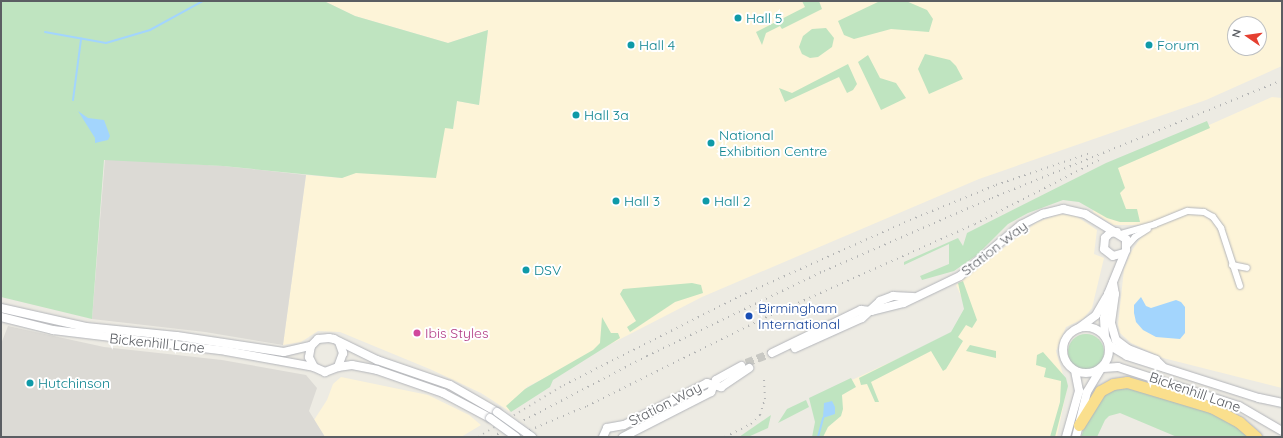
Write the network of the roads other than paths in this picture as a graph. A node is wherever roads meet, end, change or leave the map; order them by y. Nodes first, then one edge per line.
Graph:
1 (1095, 219) junction
2 (1155, 224) junction
3 (1119, 233) junction
4 (1105, 238) junction
5 (1126, 249) junction
6 (1108, 254) junction
7 (1232, 265) junction
8 (1248, 268) dead end
9 (1113, 278) junction
10 (1240, 286) dead end
11 (1108, 294) junction
12 (1, 308) edge
13 (1, 317) edge
14 (1079, 328) junction
15 (1105, 336) junction
16 (339, 342) junction
17 (1109, 345) junction
18 (311, 346) junction
19 (773, 355) tunnel mouth
20 (748, 366) tunnel mouth
21 (314, 367) junction
22 (336, 369) junction
23 (1101, 369) junction
24 (1165, 369) junction
25 (1075, 371) junction
26 (714, 385) junction
27 (1282, 403) edge
28 (1079, 425) junction
29 (616, 427) junction
30 (1282, 431) edge
31 (516, 437) edge
32 (532, 437) edge
33 (603, 437) edge
34 (621, 437) edge
35 (1066, 437) edge
36 (1076, 437) edge
37 (1256, 437) edge

1 - 3 main road, Station Way
1 - 4 main road
1 - 19 main road, Station Way
2 - 3 street
2 - 5 street
2 - 7 street
3 - 4 main road
3 - 5 main road
4 - 6 main road
5 - 6 main road
5 - 9 main road
6 - 9 main road
7 - 8 street
7 - 10 street
9 - 11 main road
9 - 24 main road
11 - 14 main road
11 - 15 main road
12 - 18 main road, Bickenhill Lane
13 - 21 main road, Bickenhill Lane
14 - 15 main road
14 - 25 main road
15 - 17 main road
16 - 18 main road
16 - 22 main road
16 - 32 main road, bridge
17 - 23 main road
17 - 24 main road, Bickenhill Lane
18 - 21 main road
20 - 26 main road, Station Way
21 - 22 main road
22 - 31 main road, bridge
23 - 25 main road
23 - 28 main road
23 - 30 main road, Bickenhill Lane
24 - 27 main road, Bickenhill Lane
25 - 35 main road
26 - 29 main road, Station Way
26 - 34 main road, Station Way
28 - 36 main road
28 - 37 highway
29 - 33 main road, Station Way
29 - 34 main road

